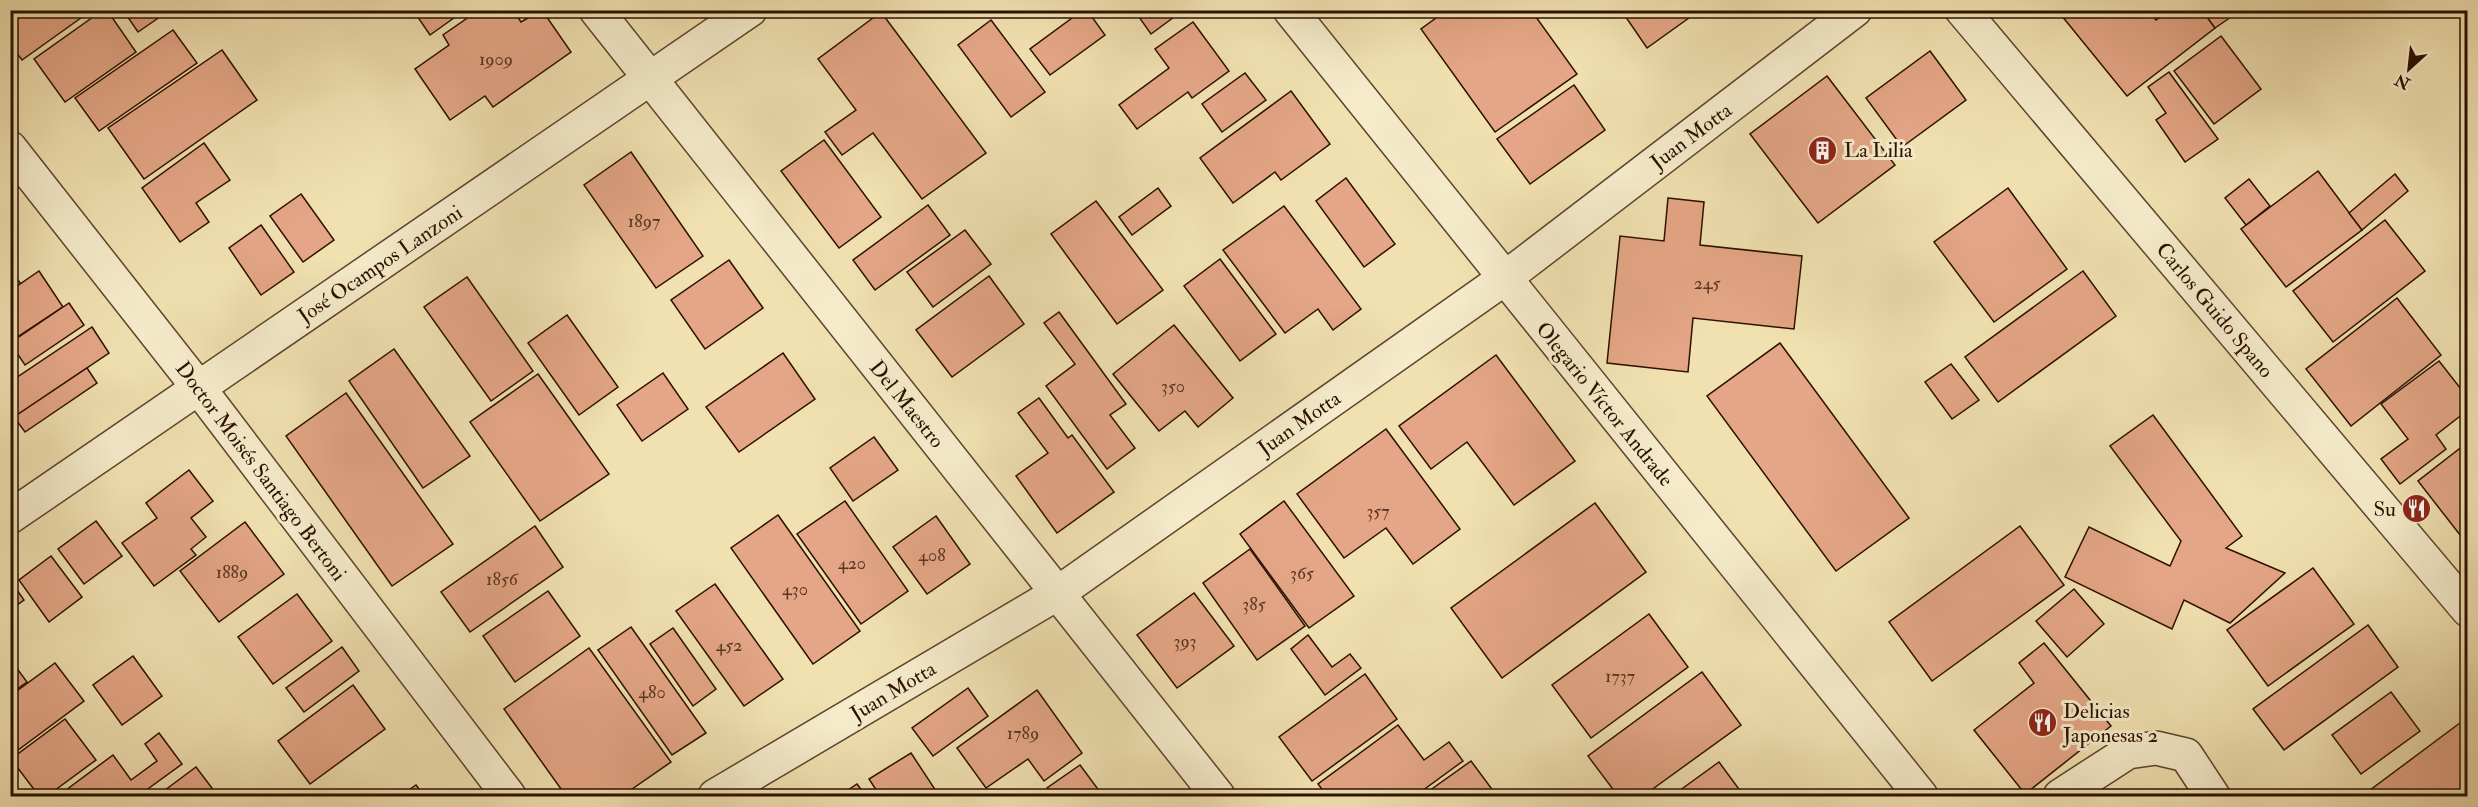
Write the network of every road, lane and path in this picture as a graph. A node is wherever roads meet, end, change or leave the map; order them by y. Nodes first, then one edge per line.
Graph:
1 (596, 10) edge
2 (750, 10) edge
3 (1290, 10) edge
4 (1855, 10) edge
5 (1962, 10) edge
6 (650, 82) junction
7 (10, 148) edge
8 (1505, 278) junction
9 (198, 387) junction
10 (10, 517) edge
11 (1058, 593) junction
12 (2468, 610) edge
13 (509, 796) edge
14 (716, 796) edge
15 (1218, 796) edge
16 (1921, 796) edge
17 (2060, 796) edge
18 (2213, 796) edge

1 - 6 street, Del Maestro
2 - 6 street, José Ocampos Lanzoni
3 - 8 street, Olegario Víctor Andrade
4 - 8 street, Juan Motta
5 - 12 street, Carlos Guido Spano
6 - 9 street, José Ocampos Lanzoni
6 - 11 street, Del Maestro
7 - 9 street, Doctor Moisés Santiago Bertoni
8 - 11 street, Juan Motta
8 - 16 street, Olegario Víctor Andrade
9 - 10 street, José Ocampos Lanzoni
9 - 13 street, Doctor Moisés Santiago Bertoni
11 - 14 street, Juan Motta
11 - 15 street, Del Maestro
17 - 18 street

